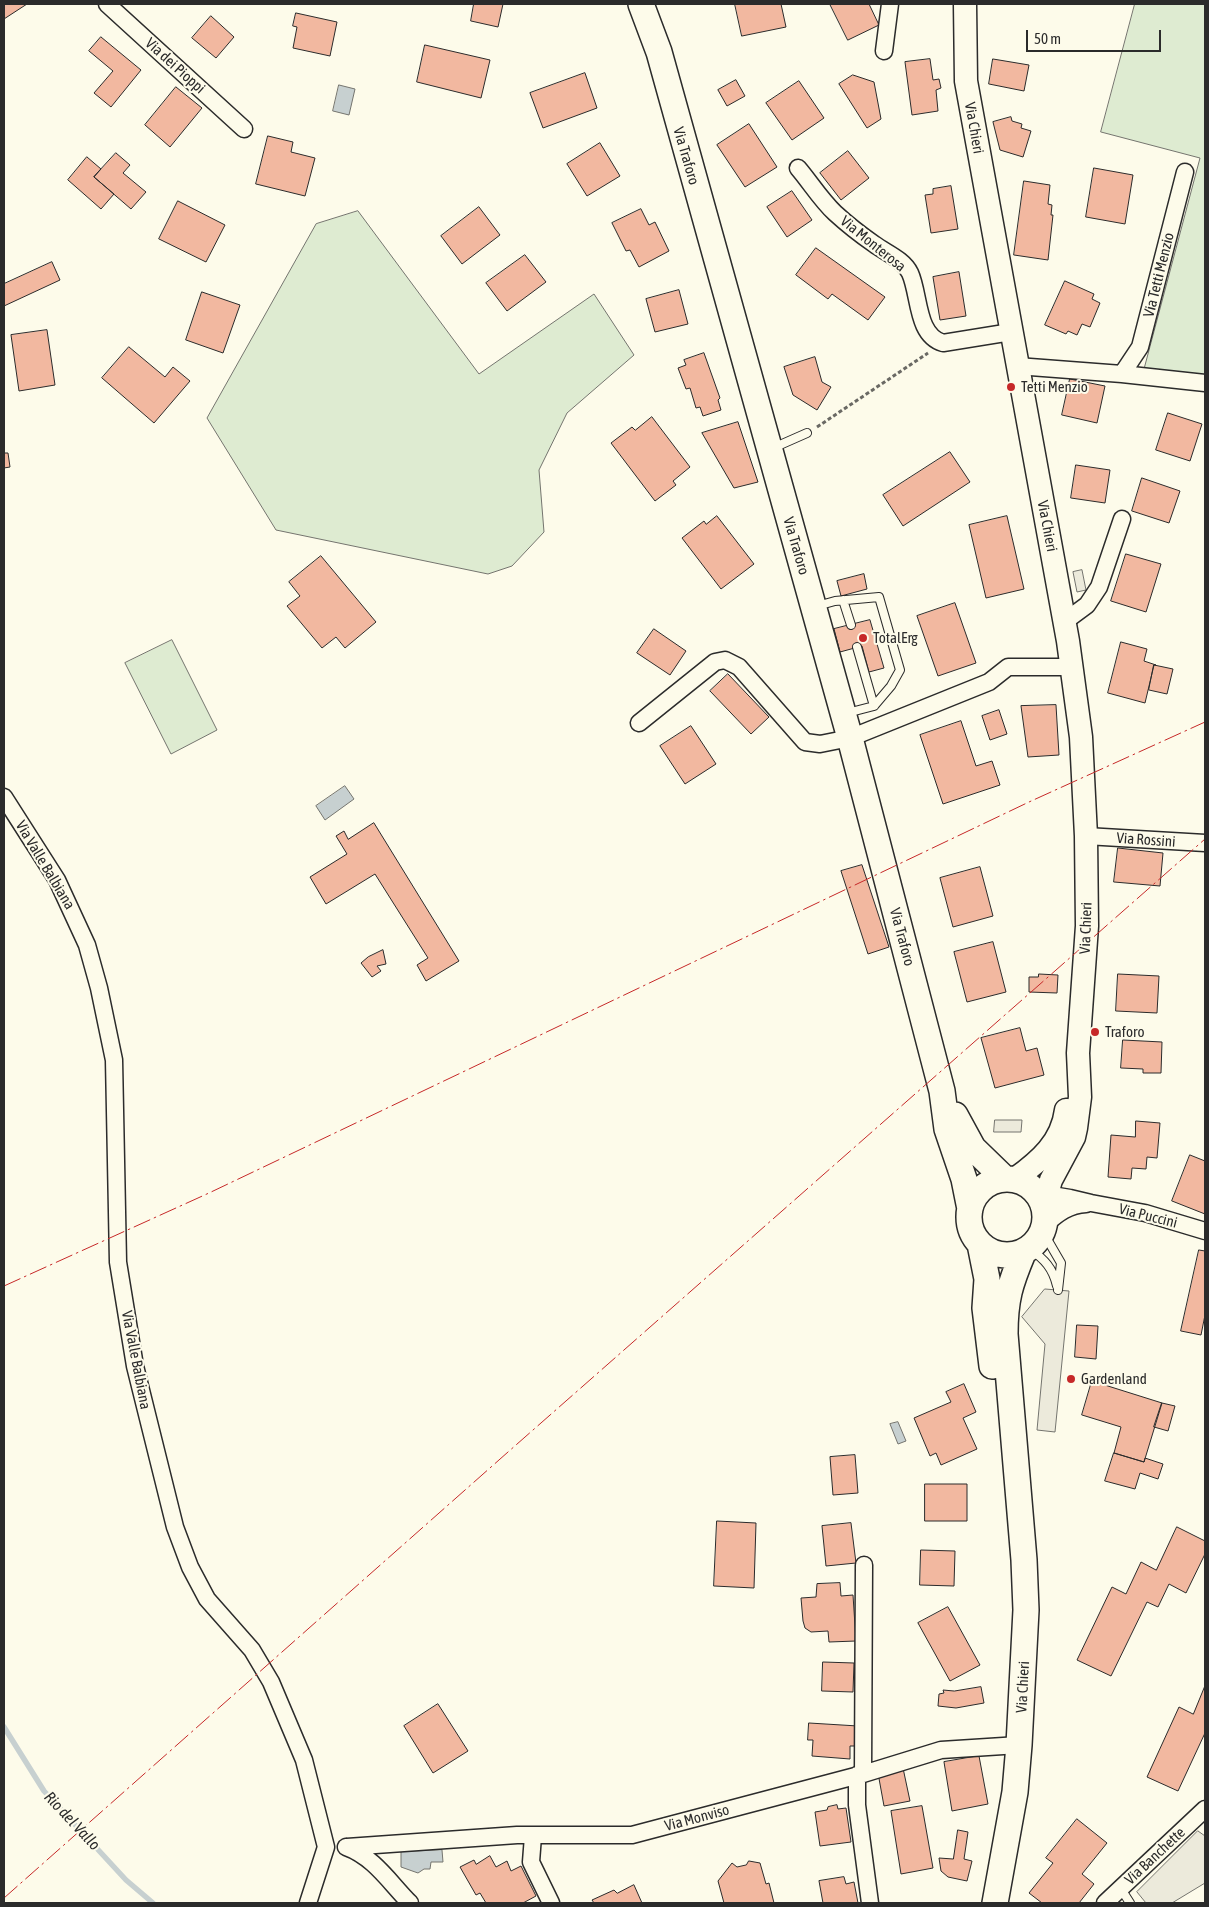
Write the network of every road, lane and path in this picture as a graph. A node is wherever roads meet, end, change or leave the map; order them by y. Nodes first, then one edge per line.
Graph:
1 (107, 4) edge
2 (641, 4) edge
3 (890, 4) edge
4 (965, 4) edge
5 (884, 51) dead end
6 (244, 128) dead end
7 (798, 168) dead end
8 (1185, 172) dead end
9 (1011, 332) junction
10 (943, 343) junction
11 (1017, 366) junction
12 (1122, 374) junction
13 (1205, 383) edge
14 (807, 434) joint
15 (768, 450) junction
16 (1122, 519) dead end
17 (843, 600) junction
18 (813, 607) junction
19 (1064, 622) junction
20 (851, 625) dead end
21 (858, 647) dead end
22 (1072, 667) junction
23 (874, 706) junction
24 (843, 714) junction
25 (639, 724) dead end
26 (850, 738) junction
27 (4, 797) edge
28 (1086, 836) junction
29 (1205, 843) edge
30 (1078, 1053) junction
31 (942, 1091) junction
32 (1010, 1179) junction
33 (970, 1209) junction
34 (1205, 1231) edge
35 (1037, 1232) junction
36 (980, 1244) junction
37 (1015, 1470) junction
38 (864, 1564) dead end
39 (1020, 1745) junction
40 (860, 1774) junction
41 (1205, 1809) edge
42 (533, 1836) junction
43 (326, 1847) junction
44 (347, 1847) junction
45 (1121, 1888) junction
46 (308, 1903) edge
47 (410, 1903) edge
48 (551, 1903) edge
49 (870, 1903) edge
50 (995, 1903) edge
51 (1105, 1903) edge
52 (1130, 1903) edge

1 - 6 street, Via dei Pioppi
2 - 15 main road, Via Traforo
3 - 5 street
4 - 9 main road, Via Chieri
7 - 10 street, Via Monterosa
8 - 12 street, Via Tetti Menzio
9 - 10 street
9 - 11 main road, Via Chieri
10 - 14 path
11 - 12 street
11 - 19 main road, Via Chieri
12 - 13 street
14 - 15 lane
15 - 18 main road, Via Traforo
16 - 19 street
17 - 18 lane
17 - 20 lane
17 - 23 lane
18 - 24 main road, Via Traforo
19 - 22 main road, Via Chieri
21 - 23 lane
22 - 26 street
22 - 28 main road, Via Chieri
23 - 24 lane
24 - 26 main road, Via Traforo
25 - 26 street
26 - 31 main road, Via Traforo
27 - 43 street, Via Valle Balbiana
28 - 29 street, Via Rossini
28 - 30 main road, Via Chieri
30 - 32 main road, Via Chieri
30 - 35 main road, Via Chieri
31 - 32 main road, Via Traforo
31 - 33 main road, Via Traforo
32 - 33 main road
32 - 35 main road
33 - 36 main road
34 - 35 street, Via Puccini
35 - 35 lane
35 - 36 main road
35 - 37 main road, Via Chieri
36 - 37 main road, Via Chieri
37 - 39 main road, Via Chieri
38 - 40 street
39 - 40 street, Via Monviso
39 - 50 main road, Via Chieri
40 - 42 street, Via Monviso
40 - 49 street
41 - 45 street, Via Banchette
42 - 44 street, Via Monviso
42 - 48 street
43 - 44 street, Via Monviso
43 - 46 street
44 - 47 street
45 - 51 street, Via Banchette
45 - 52 lane

